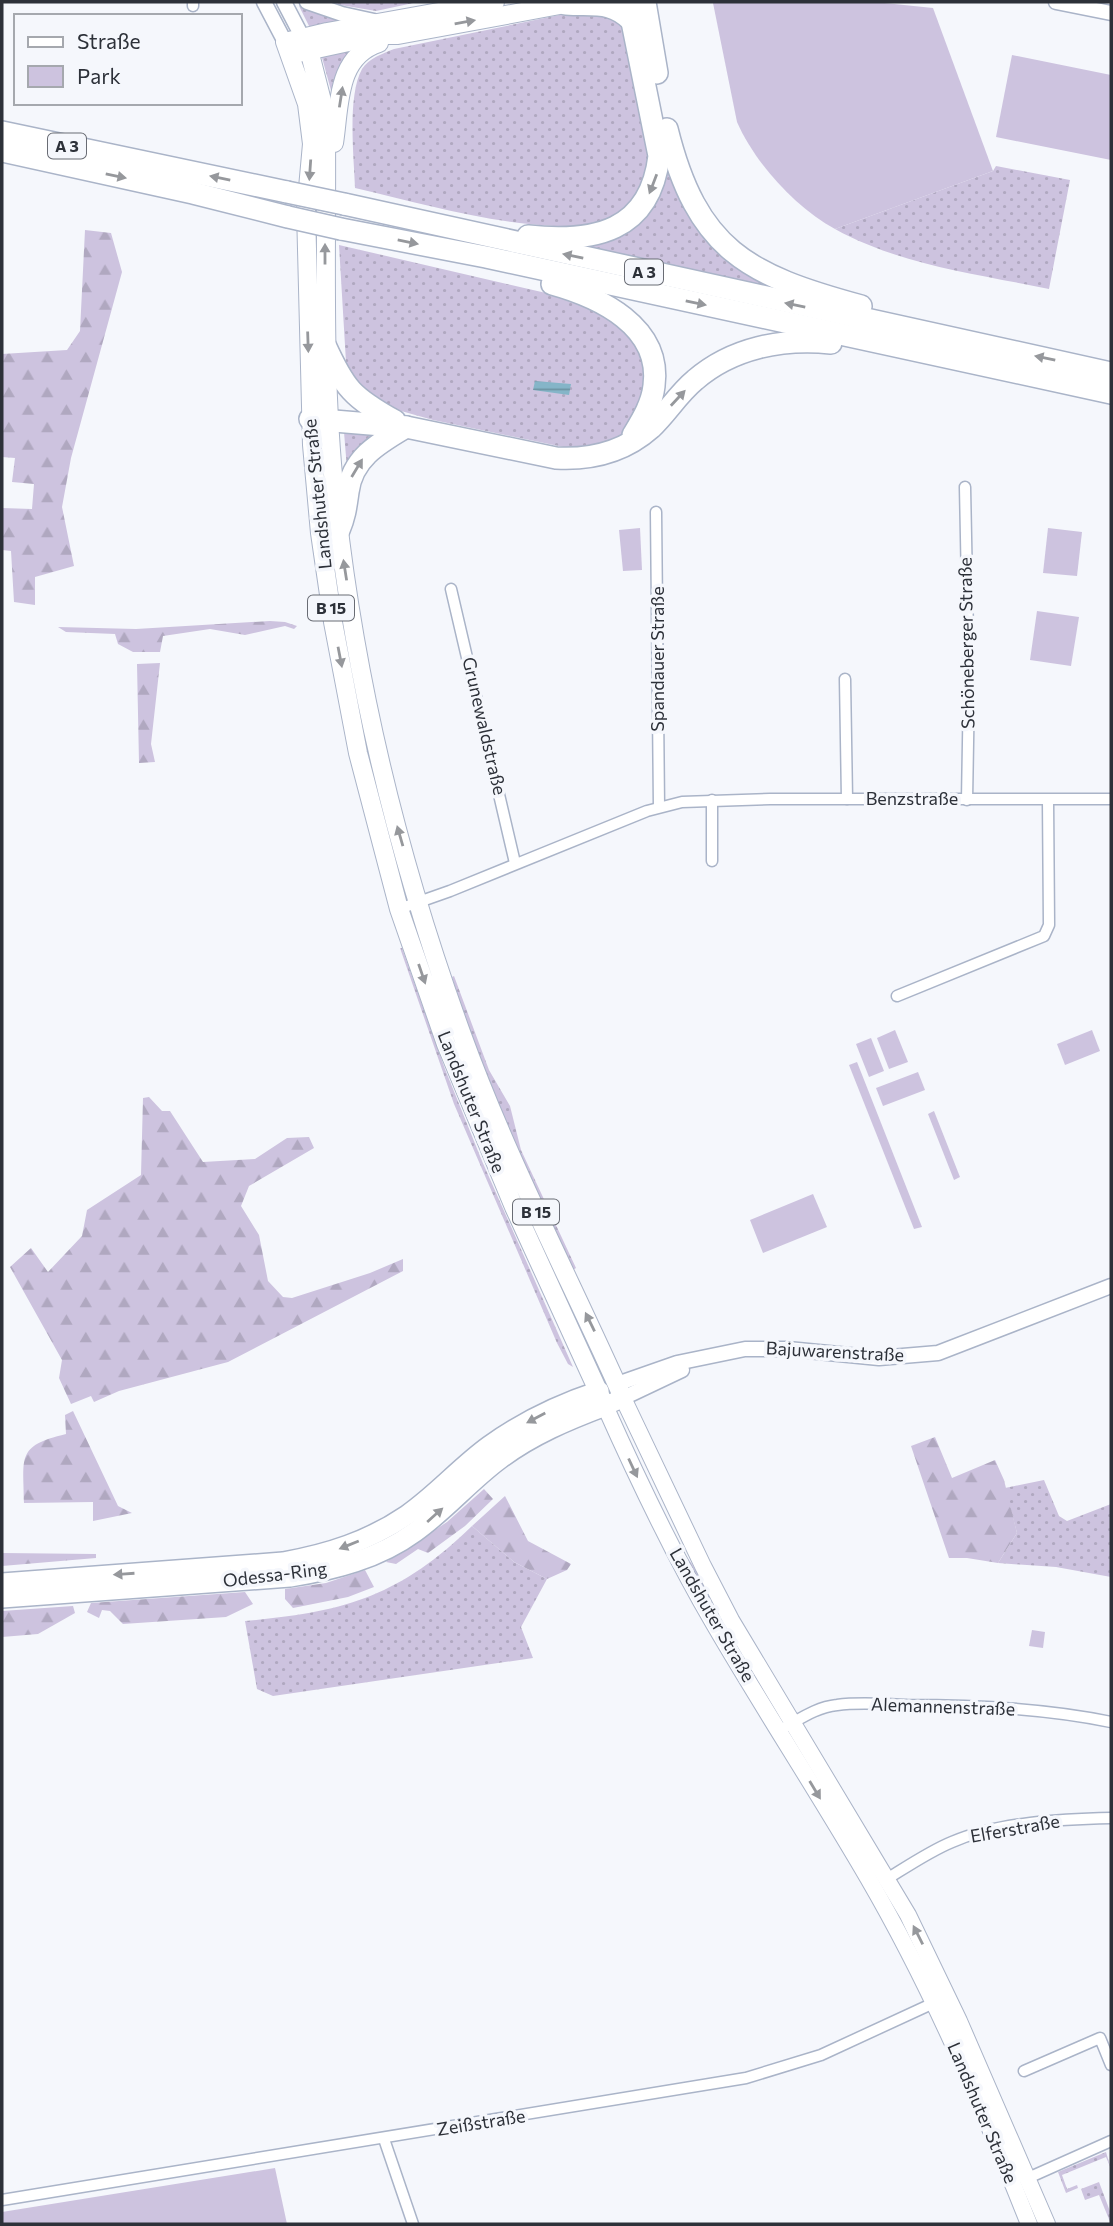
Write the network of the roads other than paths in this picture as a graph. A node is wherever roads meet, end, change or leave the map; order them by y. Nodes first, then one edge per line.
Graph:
1 (264, 2) edge
2 (284, 2) edge
3 (307, 2) edge
4 (495, 2) edge
5 (645, 2) edge
6 (1056, 2) edge
7 (571, 3) edge
8 (630, 11) edge
9 (1111, 13) edge
10 (379, 22) junction
11 (398, 35) junction
12 (306, 43) junction
13 (288, 48) junction
14 (2, 132) edge
15 (2, 151) edge
16 (334, 209) junction
17 (379, 212) junction
18 (486, 257) junction
19 (909, 329) junction
20 (325, 345) junction
21 (925, 352) junction
22 (1111, 373) edge
23 (1111, 393) edge
24 (320, 419) junction
25 (406, 428) junction
26 (628, 444) junction
27 (965, 487) dead end
28 (656, 512) dead end
29 (339, 530) junction
30 (451, 589) dead end
31 (845, 679) dead end
32 (846, 799) junction
33 (1111, 799) edge
34 (712, 800) junction
35 (967, 800) junction
36 (1048, 800) junction
37 (659, 807) junction
38 (712, 861) dead end
39 (515, 863) junction
40 (419, 902) junction
41 (399, 909) junction
42 (897, 996) dead end
43 (1111, 1286) edge
44 (611, 1395) junction
45 (2, 1583) edge
46 (2, 1598) edge
47 (1111, 1722) edge
48 (787, 1727) junction
49 (1111, 1818) edge
50 (887, 1879) junction
51 (940, 2000) junction
52 (1111, 2065) edge
53 (1024, 2071) dead end
54 (384, 2139) junction
55 (1110, 2146) edge
56 (1028, 2178) junction
57 (2, 2200) edge
58 (413, 2224) edge
59 (1029, 2224) edge
60 (1047, 2224) edge

1 - 13 street
2 - 12 street
3 - 10 street
4 - 10 main road
5 - 19 highway, A 3
6 - 9 street
7 - 8 highway, A 3
11 -> 7 main road, B 15
8 -> 17 highway, A 3
10 - 12 main road
11 - 12 main road
16 -> 11 main road, B 15
12 - 13 main road
12 - 16 main road, Landshuter Straße / B 15
13 -> 24 main road, Landshuter Straße
16 -> 14 highway, A 3, bridge
15 -> 18 highway, A 3, bridge
16 - 17 highway, A 3
20 -> 16 main road, Landshuter Straße / B 15
19 -> 17 highway, A 3
18 -> 21 highway, A 3
18 - 26 highway, A 3
22 -> 19 highway, A 3
20 - 24 main road, Landshuter Straße / B 15
20 - 25 highway, A 3
21 - 23 highway, A 3
26 -> 21 highway, A 3
24 - 25 highway, A 3
24 - 29 main road, Landshuter Straße / B 15
24 -> 41 main road, Landshuter Straße / B 15
25 - 26 highway, A 3
29 -> 25 highway
27 - 35 street, Schöneberger Straße
28 - 37 street, Spandauer Straße
40 -> 29 main road, Landshuter Straße / B 15
30 - 39 street, Grunewaldstraße
31 - 32 street
32 - 34 street, Benzstraße
32 - 35 street, Benzstraße
33 - 36 street, Benzstraße
34 - 37 street, Benzstraße
34 - 38 street
35 - 36 street, Benzstraße
36 - 42 street
37 - 39 street, Benzstraße
39 - 40 street, Benzstraße
40 - 41 street, Benzstraße
44 -> 40 main road, Landshuter Straße / B 15
41 -> 44 main road, Landshuter Straße / B 15
43 - 44 street, Bajuwarenstraße
44 -> 45 highway, Odessa-Ring
46 -> 44 highway, Odessa-Ring
44 - 48 main road, Landshuter Straße / B 15
47 - 48 street, Alemannenstraße
48 - 50 main road, Landshuter Straße / B 15
48 -> 51 main road, Landshuter Straße / B 15
49 - 50 street, Elferstraße
51 -> 50 main road, Landshuter Straße / B 15
51 - 54 street, Zeißstraße
51 - 56 main road, Landshuter Straße / B 15
51 - 59 main road, Landshuter Straße / B 15
52 - 53 street
54 - 57 street, Zeißstraße
54 - 58 street
55 - 56 street
56 - 60 main road, Landshuter Straße / B 15

